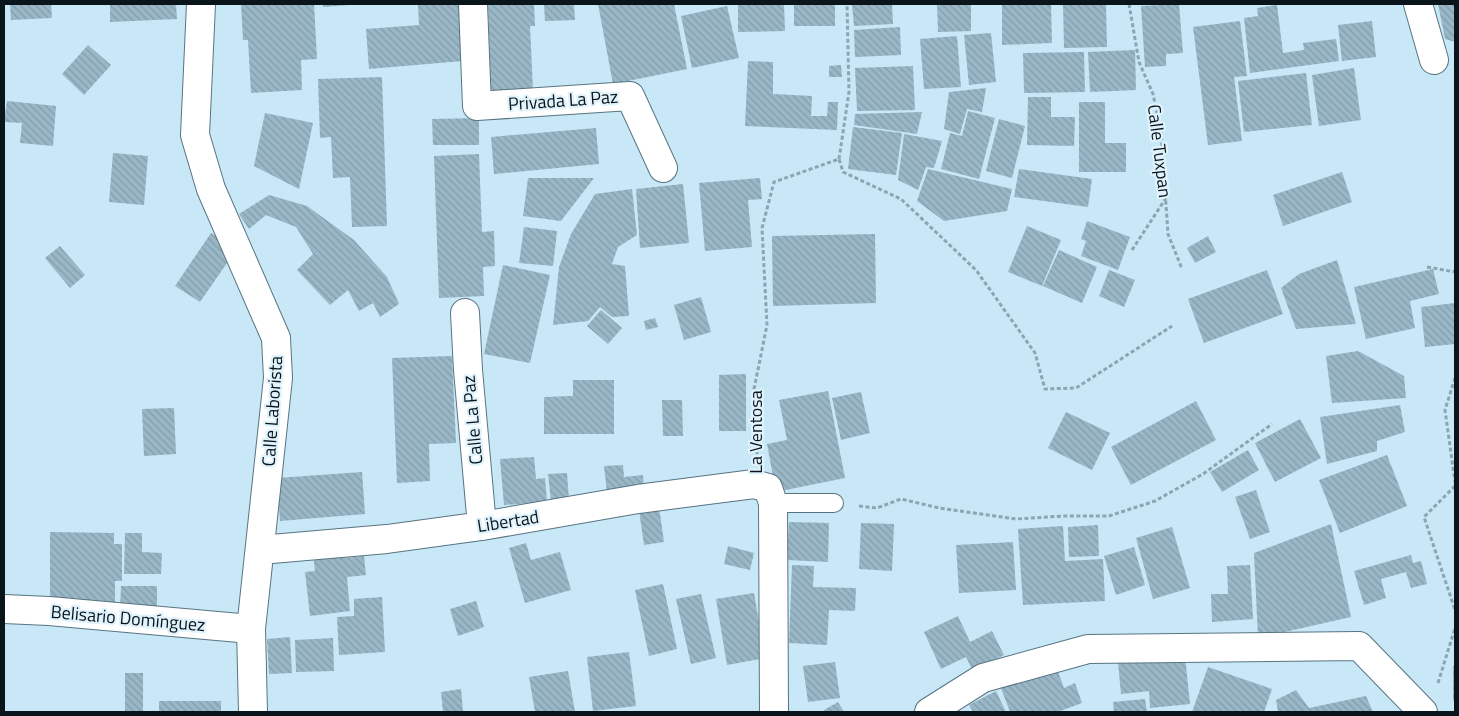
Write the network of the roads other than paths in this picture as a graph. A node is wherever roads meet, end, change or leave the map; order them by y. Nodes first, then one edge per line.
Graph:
1 (201, 4) edge
2 (473, 4) edge
3 (1418, 4) edge
4 (1434, 60) dead end
5 (663, 168) dead end
6 (465, 313) dead end
7 (764, 493) junction
8 (834, 503) road end
9 (482, 526) junction
10 (260, 550) junction
11 (4, 609) edge
12 (251, 629) junction
13 (253, 712) edge
14 (774, 712) edge
15 (929, 712) edge
16 (1423, 712) edge

1 - 10 street, Calle Laborista
2 - 5 street, Privada La Paz
3 - 4 street
6 - 9 street, Calle La Paz
7 - 8 lane
7 - 9 street, Libertad
7 - 14 street
9 - 10 street, Libertad
10 - 12 street, Calle Laborista
11 - 12 street, Belisario Domínguez
12 - 13 street, Calle Laborista
15 - 16 street

